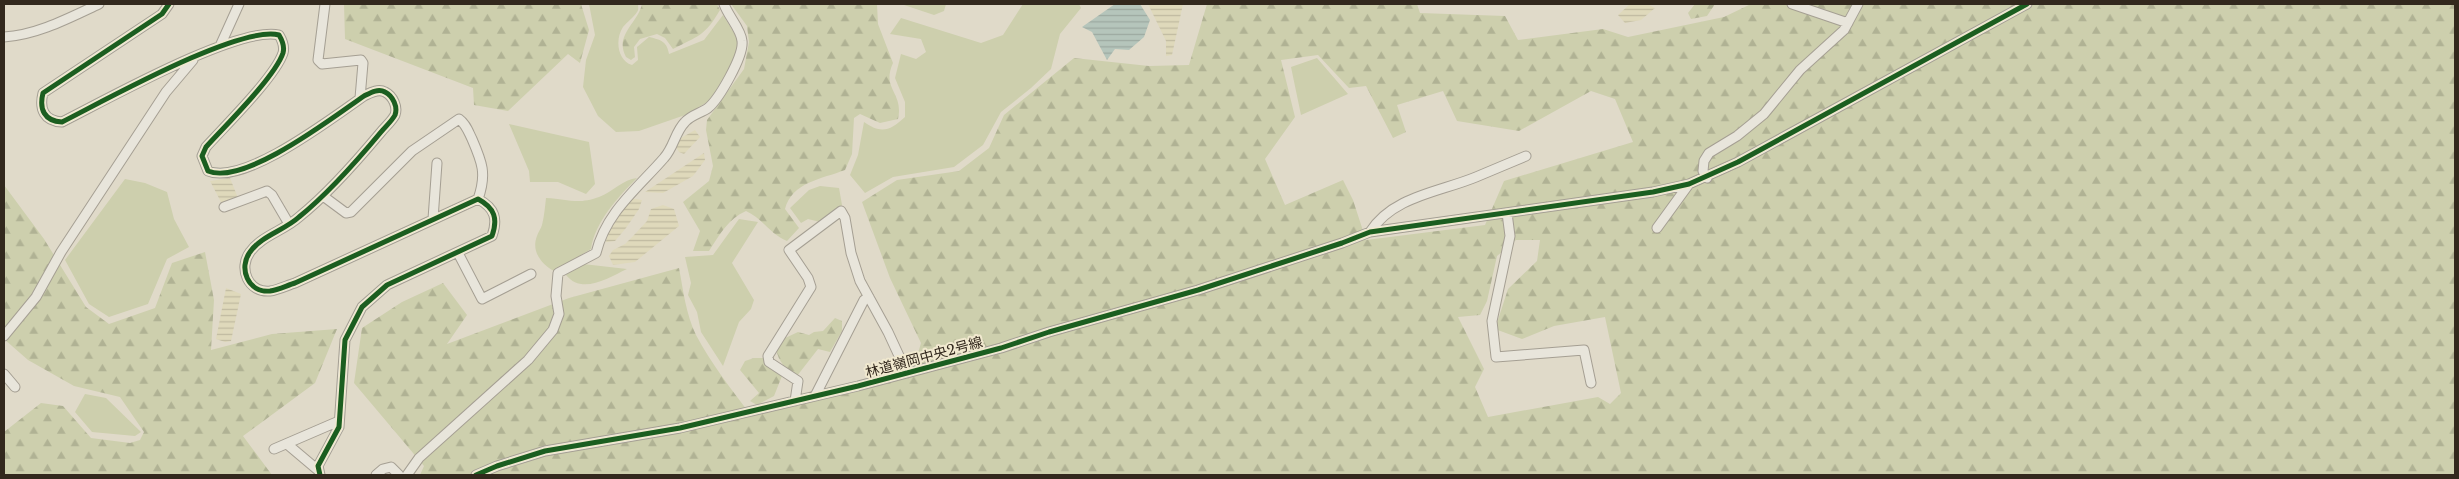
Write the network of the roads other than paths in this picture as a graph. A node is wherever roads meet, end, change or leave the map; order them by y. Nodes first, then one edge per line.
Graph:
1 (99, 4) edge
2 (169, 4) edge
3 (239, 4) edge
4 (325, 4) edge
5 (724, 4) edge
6 (1792, 4) edge
7 (1858, 4) edge
8 (2027, 4) edge
9 (1848, 23) junction
10 (4, 37) edge
11 (220, 46) junction
12 (197, 56) junction
13 (360, 98) junction
14 (1526, 156) dead end
15 (438, 163) dead end
16 (1706, 178) junction
17 (1689, 184) junction
18 (323, 196) junction
19 (478, 199) junction
20 (224, 207) dead end
21 (1507, 213) junction
22 (433, 219) junction
23 (289, 224) junction
24 (1656, 228) dead end
25 (1370, 232) junction
26 (458, 253) junction
27 (532, 274) dead end
28 (869, 297) junction
29 (4, 336) edge
30 (907, 373) junction
31 (4, 374) edge
32 (1590, 383) dead end
33 (14, 387) dead end
34 (815, 396) junction
35 (795, 401) junction
36 (339, 421) junction
37 (287, 444) junction
38 (274, 449) dead end
39 (320, 473) edge
40 (376, 475) edge
41 (399, 475) edge
42 (407, 475) edge
43 (476, 475) edge

1 - 10 street
2 - 12 street
3 - 11 street
4 - 13 street
5 - 42 street
6 - 9 street
7 - 9 street
8 - 16 street
9 - 16 street
11 - 12 street
11 - 13 street
12 - 29 street
13 - 18 street
14 - 25 street
15 - 22 street
16 - 17 street
17 - 21 street
17 - 24 street
18 - 19 street
18 - 23 street
19 - 22 street
19 - 26 street
20 - 23 street
21 - 25 street
21 - 32 street
22 - 23 street
25 - 30 street, 林道嶺岡中央2号線
26 - 27 street
26 - 36 street
28 - 30 street
28 - 34 street
28 - 35 street
30 - 34 street, 林道嶺岡中央2号線
31 - 33 street
34 - 35 street, 林道嶺岡中央2号線
35 - 43 street, 林道嶺岡中央2号線
36 - 37 street
36 - 39 street
37 - 38 street
37 - 39 street
40 - 41 street

